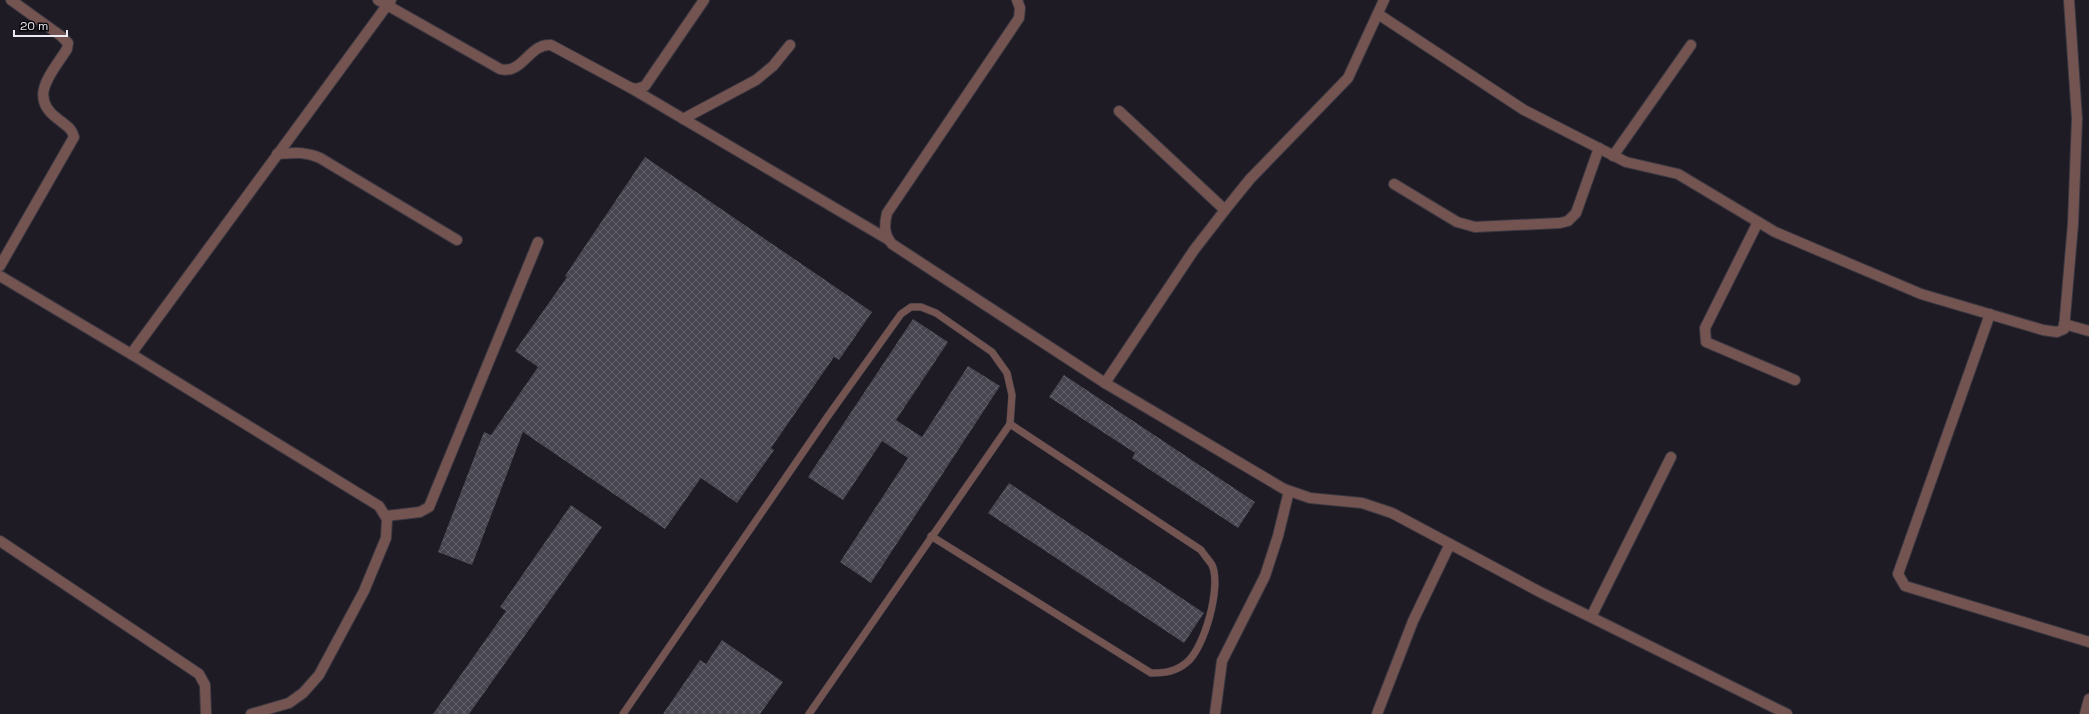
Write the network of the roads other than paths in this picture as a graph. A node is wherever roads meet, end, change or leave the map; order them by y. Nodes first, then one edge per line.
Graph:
1 (11, 0) edge
2 (378, 0) edge
3 (704, 0) edge
4 (1017, 0) edge
5 (1384, 0) edge
6 (2069, 0) edge
7 (390, 3) edge
8 (1378, 14) junction
9 (790, 45) dead end
10 (1691, 46) dead end
11 (631, 88) junction
12 (1118, 111) dead end
13 (683, 119) junction
14 (1598, 148) junction
15 (276, 154) junction
16 (1613, 156) junction
17 (1394, 184) dead end
18 (1225, 210) junction
19 (1758, 222) junction
20 (457, 240) dead end
21 (889, 240) junction
22 (538, 242) dead end
23 (0, 266) edge
24 (0, 276) edge
25 (1990, 314) junction
26 (2064, 324) junction
27 (2089, 331) edge
28 (131, 354) junction
29 (1795, 380) dead end
30 (1105, 383) junction
31 (1010, 424) junction
32 (1671, 457) dead end
33 (1289, 491) junction
34 (386, 516) junction
35 (931, 536) junction
36 (0, 541) edge
37 (1450, 544) junction
38 (1591, 617) junction
39 (2089, 642) edge
40 (2089, 699) edge
41 (206, 714) edge
42 (251, 714) edge
43 (623, 714) edge
44 (809, 714) edge
45 (1215, 714) edge
46 (1377, 714) edge
47 (1788, 714) edge
48 (2085, 714) edge

1 - 23 street
2 - 7 street
3 - 11 street
4 - 21 street
5 - 8 street
6 - 26 street
7 - 11 street
7 - 15 street
8 - 14 street
8 - 18 street
9 - 13 street
10 - 16 street
11 - 13 street
12 - 18 street
13 - 21 street
14 - 16 street
14 - 17 street
15 - 20 street
15 - 28 street
16 - 19 street
18 - 30 street
19 - 25 street
19 - 29 street
21 - 30 street
22 - 34 street
24 - 28 street
25 - 26 street
25 - 39 street
26 - 27 street
28 - 34 street
30 - 33 street
31 - 35 lane
31 - 35 lane
31 - 43 lane
32 - 38 street
33 - 37 street
33 - 45 street
34 - 42 street
35 - 44 lane
36 - 41 street
37 - 38 street
37 - 46 street
38 - 47 street
40 - 48 street

